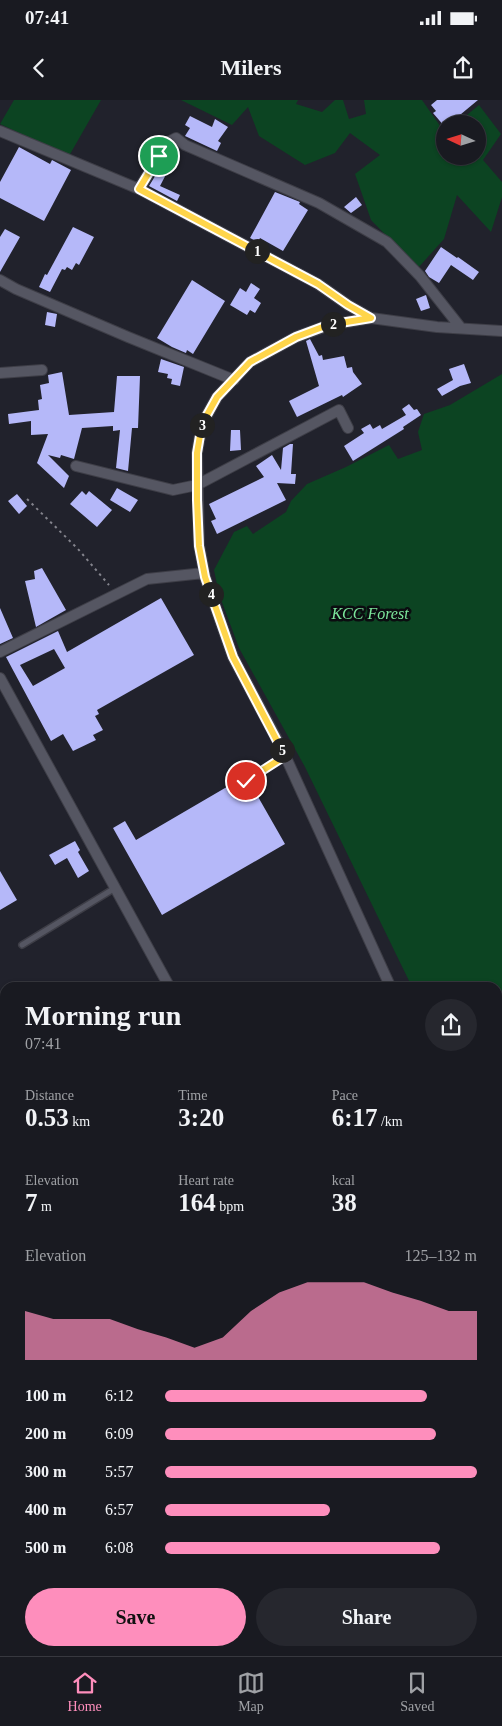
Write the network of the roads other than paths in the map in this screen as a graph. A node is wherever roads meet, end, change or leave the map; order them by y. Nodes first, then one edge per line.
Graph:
1 (0, 131) edge
2 (139, 189) junction
3 (0, 280) edge
4 (371, 318) junction
5 (461, 328) junction
6 (502, 331) edge
7 (42, 370) dead end
8 (0, 373) edge
9 (234, 380) junction
10 (348, 428) dead end
11 (76, 466) dead end
12 (197, 485) junction
13 (204, 573) junction
14 (0, 652) edge
15 (0, 678) edge
16 (285, 756) junction
17 (246, 781) dead end
18 (116, 888) junction
19 (22, 945) dead end
20 (167, 982) edge
21 (388, 982) edge

1 - 2 street
2 - 4 street
2 - 5 street
3 - 9 street
4 - 5 street
4 - 9 street
5 - 6 street
7 - 8 street
9 - 12 street
10 - 12 street
11 - 12 street
12 - 13 street
13 - 14 street
13 - 16 street
15 - 18 street
16 - 17 lane
16 - 21 street
18 - 19 lane
18 - 20 street

